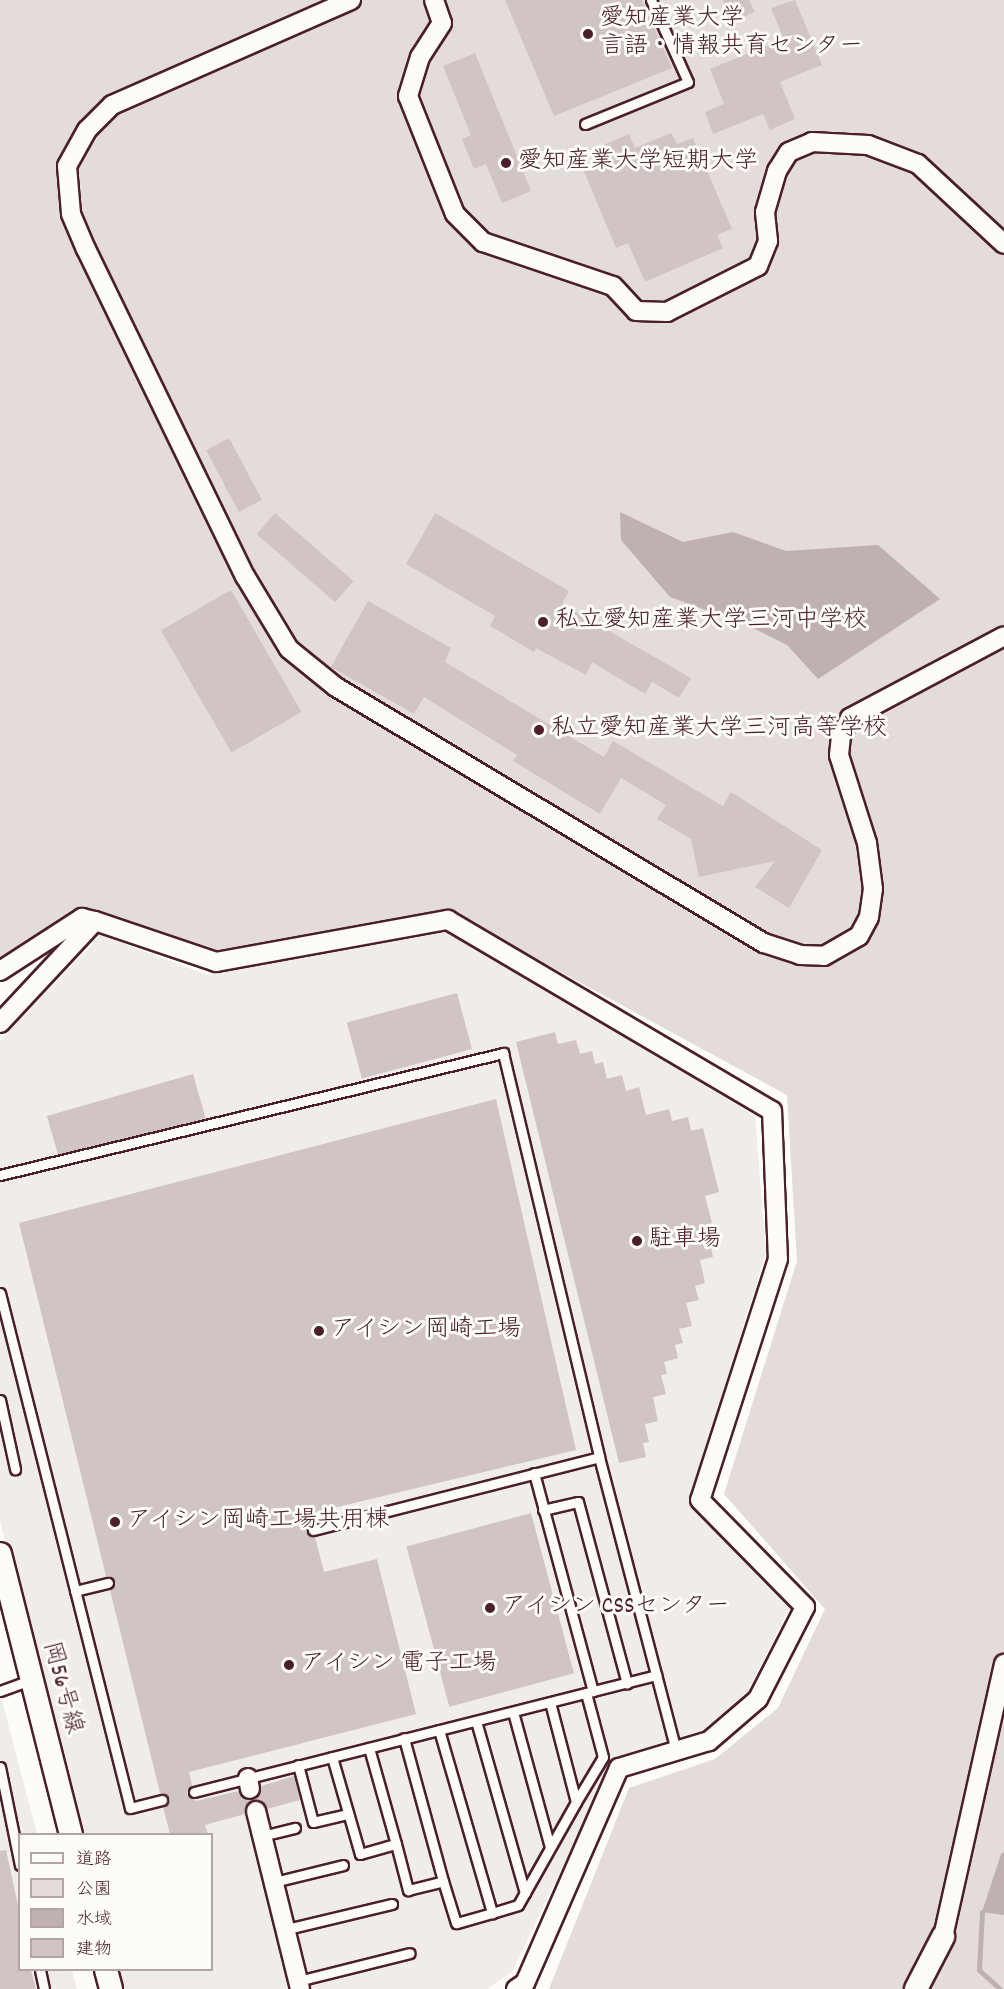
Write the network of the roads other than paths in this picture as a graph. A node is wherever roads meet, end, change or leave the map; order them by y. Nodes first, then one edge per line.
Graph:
1 (351, 0) edge
2 (434, 0) edge
3 (651, 0) edge
4 (585, 124) dead end
5 (1004, 244) edge
6 (1004, 636) edge
7 (95, 921) junction
8 (0, 971) edge
9 (0, 1023) edge
10 (0, 1175) edge
11 (0, 1293) edge
12 (0, 1400) edge
13 (599, 1457) junction
14 (15, 1469) dead end
15 (534, 1473) junction
16 (543, 1510) junction
17 (313, 1530) dead end
18 (0, 1554) edge
19 (108, 1583) dead end
20 (75, 1591) junction
21 (6, 1604) edge
22 (1004, 1664) edge
23 (656, 1675) junction
24 (32, 1680) junction
25 (627, 1683) junction
26 (0, 1691) edge
27 (590, 1692) junction
28 (550, 1702) junction
29 (513, 1712) junction
30 (477, 1720) junction
31 (439, 1730) junction
32 (404, 1738) junction
33 (369, 1748) junction
34 (676, 1751) junction
35 (332, 1757) junction
36 (298, 1765) junction
37 (0, 1767) edge
38 (194, 1792) dead end
39 (162, 1800) dead end
40 (576, 1802) junction
41 (256, 1811) dead end
42 (348, 1814) junction
43 (296, 1828) dead end
44 (71, 1833) edge
45 (262, 1836) junction
46 (396, 1844) junction
47 (550, 1847) junction
48 (18, 1855) edge
49 (343, 1865) dead end
50 (274, 1881) junction
51 (443, 1881) junction
52 (525, 1893) junction
53 (392, 1905) dead end
54 (492, 1913) junction
55 (286, 1929) junction
56 (943, 1937) joint
57 (410, 1953) dead end
58 (40, 1971) edge
59 (106, 1971) edge
60 (299, 1985) edge
61 (44, 1989) edge
62 (111, 1989) edge
63 (516, 1989) edge
64 (916, 1989) edge

1 - 6 street
2 - 5 street
3 - 4 lane
7 - 8 street
7 - 9 street
7 - 34 street
10 - 13 lane
11 - 20 lane
12 - 14 lane
13 - 15 lane
13 - 23 lane
15 - 16 lane
15 - 17 lane
16 - 25 lane
16 - 27 lane
18 - 21 street, 岡56号線
19 - 20 lane
20 - 39 lane
21 - 24 street, 岡56号線
22 - 56 street
23 - 25 lane
23 - 34 lane
24 - 26 lane
24 - 44 street, 岡56号線
25 - 27 lane
27 - 28 lane
27 - 40 lane
28 - 29 lane
28 - 40 lane
29 - 30 lane
29 - 47 lane
30 - 31 lane
30 - 52 lane
31 - 32 lane
31 - 54 lane
32 - 33 lane
32 - 51 lane
33 - 35 lane
33 - 46 lane
34 - 63 street
35 - 36 lane
35 - 42 lane
36 - 38 lane
36 - 42 lane
37 - 48 lane
40 - 47 lane
41 - 45 street
42 - 46 lane
43 - 45 lane
45 - 50 street
46 - 51 lane
47 - 52 lane
49 - 50 lane
50 - 55 street
51 - 54 lane
52 - 54 lane
53 - 55 lane
55 - 60 street
56 - 64 street
57 - 60 lane
58 - 61 lane
59 - 62 street

